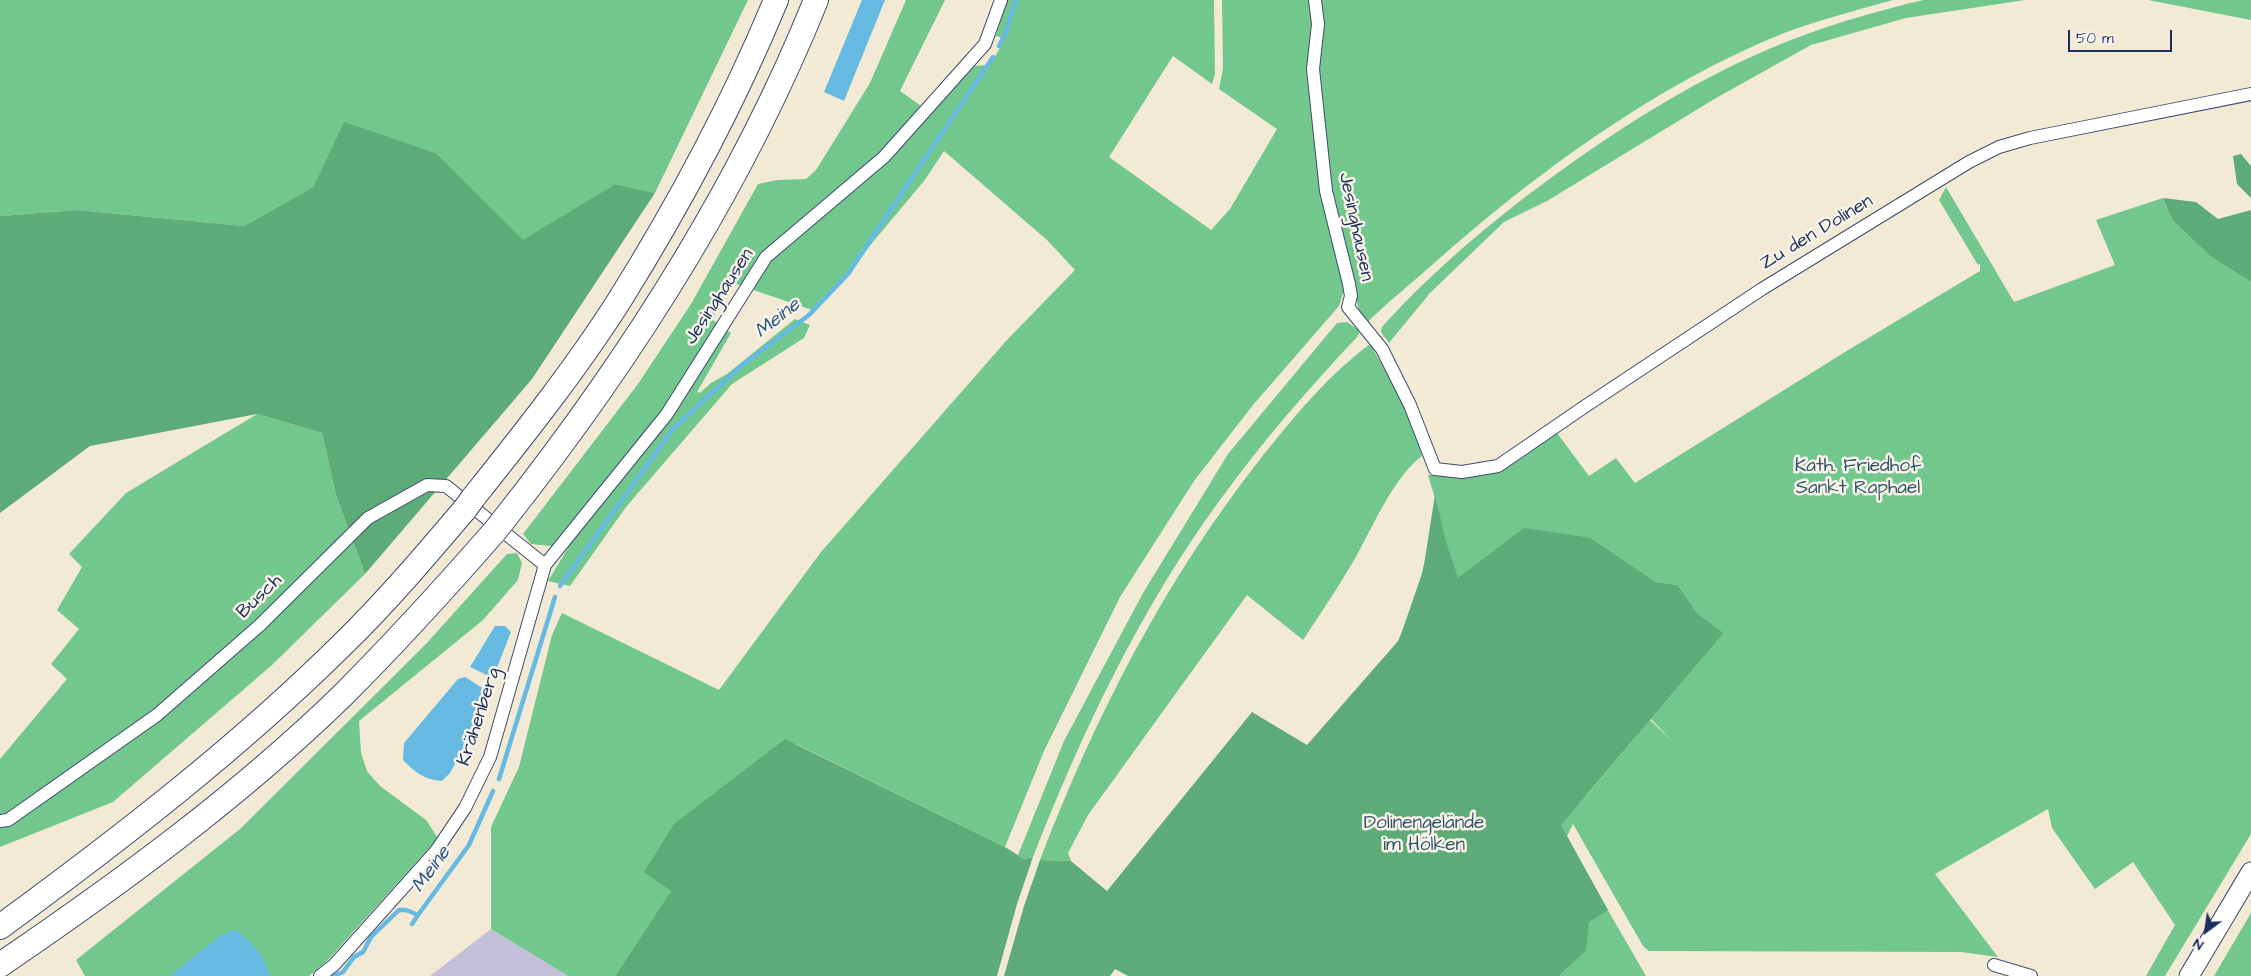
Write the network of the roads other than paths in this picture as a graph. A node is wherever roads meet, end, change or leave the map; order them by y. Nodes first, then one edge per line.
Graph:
1 (776, 0) edge
2 (816, 0) edge
3 (1001, 0) edge
4 (1315, 0) edge
5 (2251, 94) edge
6 (1435, 469) joint
7 (545, 565) junction
8 (0, 821) edge
9 (2251, 872) edge
10 (0, 927) edge
11 (1994, 965) dead end
12 (0, 966) edge
13 (320, 976) edge
14 (2031, 976) edge
15 (2189, 976) edge

1 - 10 highway
2 - 12 highway
3 - 7 street, Jesinghausen
4 - 6 street, Jesinghausen
5 - 6 street, Zu den Dolinen
7 - 8 street, Busch
7 - 13 street, Krähenberg
9 - 15 main road
11 - 14 street

